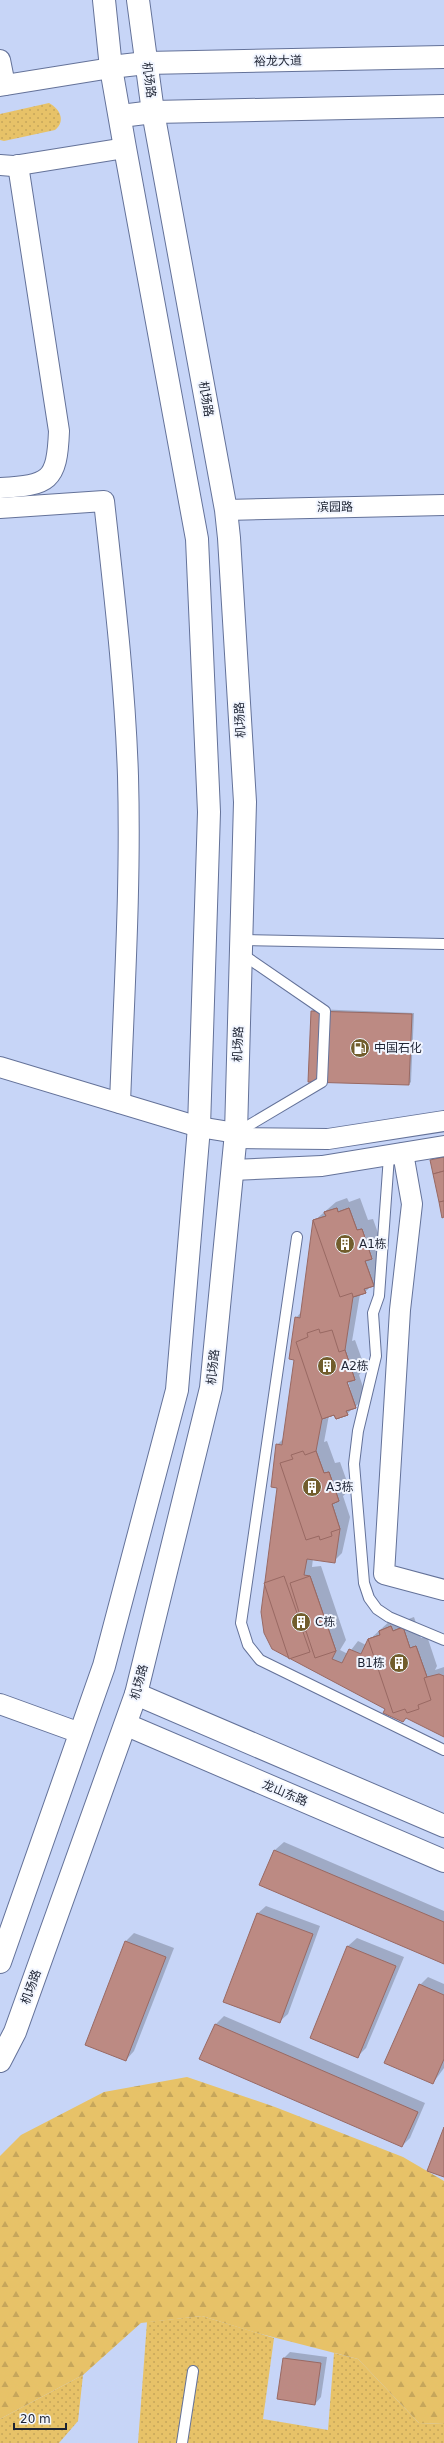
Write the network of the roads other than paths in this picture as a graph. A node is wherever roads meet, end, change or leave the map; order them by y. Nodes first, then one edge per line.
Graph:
1 (104, 0) edge
2 (138, 0) edge
3 (444, 57) edge
4 (0, 60) edge
5 (146, 64) junction
6 (111, 68) junction
7 (3, 86) edge
8 (444, 106) edge
9 (153, 112) junction
10 (121, 116) junction
11 (125, 148) junction
12 (9, 165) edge
13 (0, 488) edge
14 (444, 505) edge
15 (0, 508) edge
16 (226, 510) junction
17 (444, 944) edge
18 (241, 946) junction
19 (0, 1067) edge
20 (120, 1103) junction
21 (444, 1121) edge
22 (199, 1127) junction
23 (235, 1136) junction
24 (444, 1146) edge
25 (396, 1154) junction
26 (232, 1170) junction
27 (297, 1237) dead end
28 (444, 1590) edge
29 (444, 1640) edge
30 (136, 1694) junction
31 (0, 1704) edge
32 (200, 1722) junction
33 (127, 1725) junction
34 (80, 1733) junction
35 (444, 1750) edge
36 (187, 1751) junction
37 (444, 1826) edge
38 (444, 1860) edge
39 (0, 1962) edge
40 (0, 2061) edge
41 (193, 2371) dead end
42 (182, 2443) edge

1 - 6 main road
2 - 5 main road, 机场路
3 - 5 main road, 裕龙大道
4 - 7 street
5 - 6 main road, 裕龙大道
5 - 9 main road, 机场路
6 - 7 street
6 - 10 main road
8 - 9 main road
9 - 10 main road
9 - 16 main road, 机场路
10 - 11 main road
11 - 12 street
11 - 22 main road
12 - 13 street
14 - 16 street, 滨园路
15 - 20 street
16 - 18 main road, 机场路
17 - 18 lane
18 - 23 main road, 机场路
18 - 23 lane
19 - 20 street
20 - 22 street
21 - 23 street
22 - 23 street
22 - 34 main road
23 - 26 main road, 机场路
24 - 25 street
25 - 26 street
25 - 28 street
25 - 29 lane
26 - 30 main road, 机场路
27 - 35 lane
30 - 32 main road
30 - 33 main road, 机场路
31 - 34 street
32 - 36 main road
32 - 37 main road
33 - 36 main road, 龙山东路
33 - 40 main road, 机场路
34 - 39 main road
36 - 38 main road, 龙山东路
41 - 42 lane

